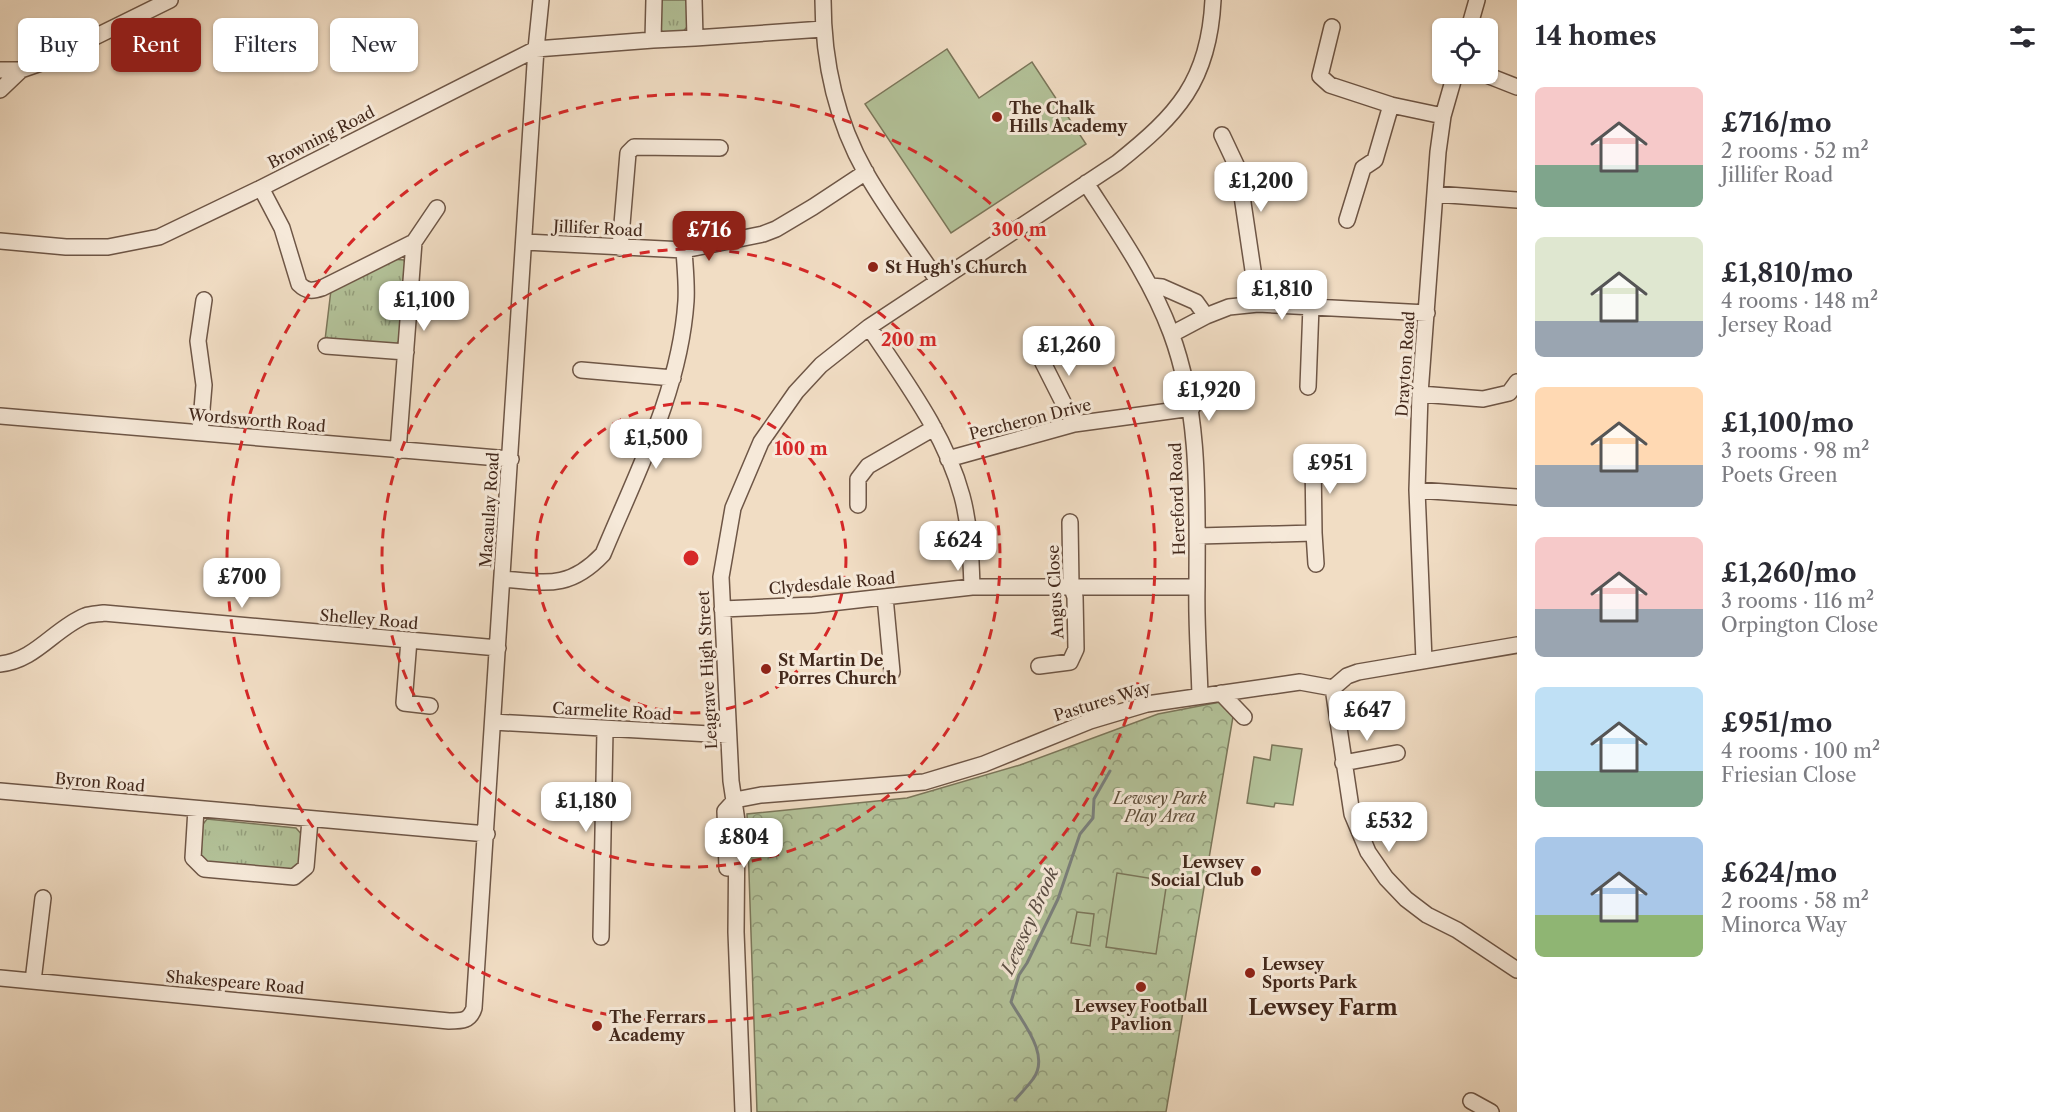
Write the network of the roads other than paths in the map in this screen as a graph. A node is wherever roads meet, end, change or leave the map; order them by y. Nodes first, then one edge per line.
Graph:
1 (170, 0) edge
2 (541, 0) edge
3 (654, 0) edge
4 (694, 0) edge
5 (823, 0) edge
6 (1213, 0) edge
7 (1477, 0) edge
8 (1472, 18) edge
9 (1332, 27) dead end
10 (823, 29) junction
11 (99, 35) edge
12 (695, 38) junction
13 (653, 40) junction
14 (536, 49) junction
15 (0, 70) edge
16 (18, 70) edge
17 (19, 72) edge
18 (1498, 80) edge
19 (1452, 84) edge
20 (1517, 87) edge
21 (0, 90) edge
22 (1391, 105) junction
23 (1443, 116) junction
24 (1222, 135) dead end
25 (720, 148) dead end
26 (866, 172) junction
27 (1086, 183) junction
28 (261, 188) junction
29 (1435, 194) junction
30 (1517, 200) edge
31 (438, 208) dead end
32 (1347, 220) dead end
33 (0, 241) edge
34 (414, 242) junction
35 (525, 242) junction
36 (620, 248) junction
37 (684, 250) junction
38 (938, 281) junction
39 (1150, 286) junction
40 (204, 300) dead end
41 (1258, 304) junction
42 (1311, 306) junction
43 (1427, 314) junction
44 (1206, 316) junction
45 (869, 327) junction
46 (1172, 334) junction
47 (326, 345) dead end
48 (1034, 345) dead end
49 (406, 352) junction
50 (580, 370) dead end
51 (673, 378) junction
52 (1517, 382) edge
53 (1308, 387) dead end
54 (1420, 394) junction
55 (1192, 408) junction
56 (0, 416) edge
57 (1074, 424) junction
58 (934, 428) junction
59 (200, 434) junction
60 (398, 451) junction
61 (1313, 458) dead end
62 (511, 459) junction
63 (948, 459) junction
64 (1417, 490) junction
65 (1517, 497) edge
66 (858, 505) dead end
67 (1070, 522) dead end
68 (1314, 533) junction
69 (1198, 536) junction
70 (1316, 564) dead end
71 (503, 579) junction
72 (1071, 586) junction
73 (972, 587) junction
74 (1197, 587) junction
75 (885, 597) junction
76 (722, 609) junction
77 (409, 640) junction
78 (1517, 645) edge
79 (498, 648) junction
80 (1424, 660) junction
81 (0, 664) edge
82 (1039, 666) dead end
83 (892, 672) dead end
84 (1333, 688) junction
85 (1221, 693) junction
86 (1200, 696) junction
87 (430, 706) dead end
88 (1244, 717) dead end
89 (493, 722) junction
90 (605, 730) junction
91 (728, 735) junction
92 (1397, 753) dead end
93 (1343, 763) junction
94 (0, 790) edge
95 (735, 800) junction
96 (196, 809) junction
97 (310, 820) junction
98 (487, 834) junction
99 (43, 898) dead end
100 (601, 937) dead end
101 (1517, 970) edge
102 (0, 978) edge
103 (33, 981) junction
104 (467, 1020) joint
105 (1471, 1101) dead end
106 (743, 1112) edge
107 (1491, 1112) edge

1 - 11 street
2 - 14 street, Macaulay Road
3 - 13 street
4 - 12 street
5 - 10 street
6 - 27 street, Leagrave High Street
7 - 8 street
9 - 22 street
10 - 12 street, Browning Road
10 - 26 street
12 - 13 street, Browning Road
13 - 14 street, Browning Road
14 - 28 street, Browning Road
14 - 35 street, Macaulay Road
15 - 16 street
17 - 21 street
18 - 20 street
19 - 23 street, Drayton Road
22 - 23 street
22 - 32 street
23 - 29 street, Drayton Road
24 - 41 street
25 - 36 street
26 - 37 street, Jillifer Road
26 - 38 street
27 - 38 street, Leagrave High Street
27 - 39 street, Hereford Road
28 - 33 street, Browning Road
28 - 34 street
29 - 30 street
29 - 43 street, Drayton Road
31 - 34 street
34 - 49 street
35 - 36 street, Jillifer Road
35 - 62 street, Macaulay Road
36 - 37 street, Jillifer Road
37 - 51 street
38 - 45 street, Leagrave High Street
39 - 44 street
39 - 46 street, Hereford Road
40 - 59 street
41 - 42 street
41 - 44 street
42 - 43 street
42 - 53 street
43 - 54 street, Drayton Road
44 - 46 street
45 - 58 street
45 - 76 street, Leagrave High Street
46 - 55 street, Hereford Road
47 - 49 street
48 - 57 street
49 - 60 street
50 - 51 street
51 - 71 street
52 - 54 street
54 - 64 street, Drayton Road
55 - 57 street, Percheron Drive
55 - 69 street, Hereford Road
56 - 59 street, Wordsworth Road
57 - 63 street, Percheron Drive
58 - 63 street
58 - 66 street
59 - 60 street, Wordsworth Road
60 - 62 street, Wordsworth Road
61 - 68 street
62 - 71 street, Macaulay Road
63 - 73 street
64 - 65 street
64 - 80 street, Drayton Road
67 - 72 street, Angus Close
68 - 69 street
68 - 70 street
69 - 74 street, Hereford Road
71 - 79 street, Macaulay Road
72 - 73 street, Clydesdale Road
72 - 74 street, Clydesdale Road
72 - 82 street, Angus Close
73 - 75 street, Clydesdale Road
74 - 86 street, Hereford Road
75 - 76 street, Clydesdale Road
75 - 83 street
76 - 91 street, Leagrave High Street
77 - 79 street, Shelley Road
77 - 81 street, Shelley Road
77 - 87 street
78 - 80 street
79 - 89 street, Macaulay Road
80 - 84 street
84 - 85 street, Pastures Way
84 - 93 street
85 - 86 street, Pastures Way
85 - 88 street
86 - 95 street, Pastures Way
89 - 90 street, Carmelite Road
89 - 98 street, Macaulay Road
90 - 91 street, Carmelite Road
90 - 100 street
91 - 95 street, Leagrave High Street
92 - 93 street
93 - 101 street
94 - 96 street, Byron Road
95 - 106 street, Leagrave High Street
96 - 97 street, Byron Road
96 - 97 street
97 - 98 street, Byron Road
98 - 104 street, Macaulay Road
99 - 103 street
102 - 103 street, Shakespeare Road
103 - 104 street, Shakespeare Road
105 - 107 street

